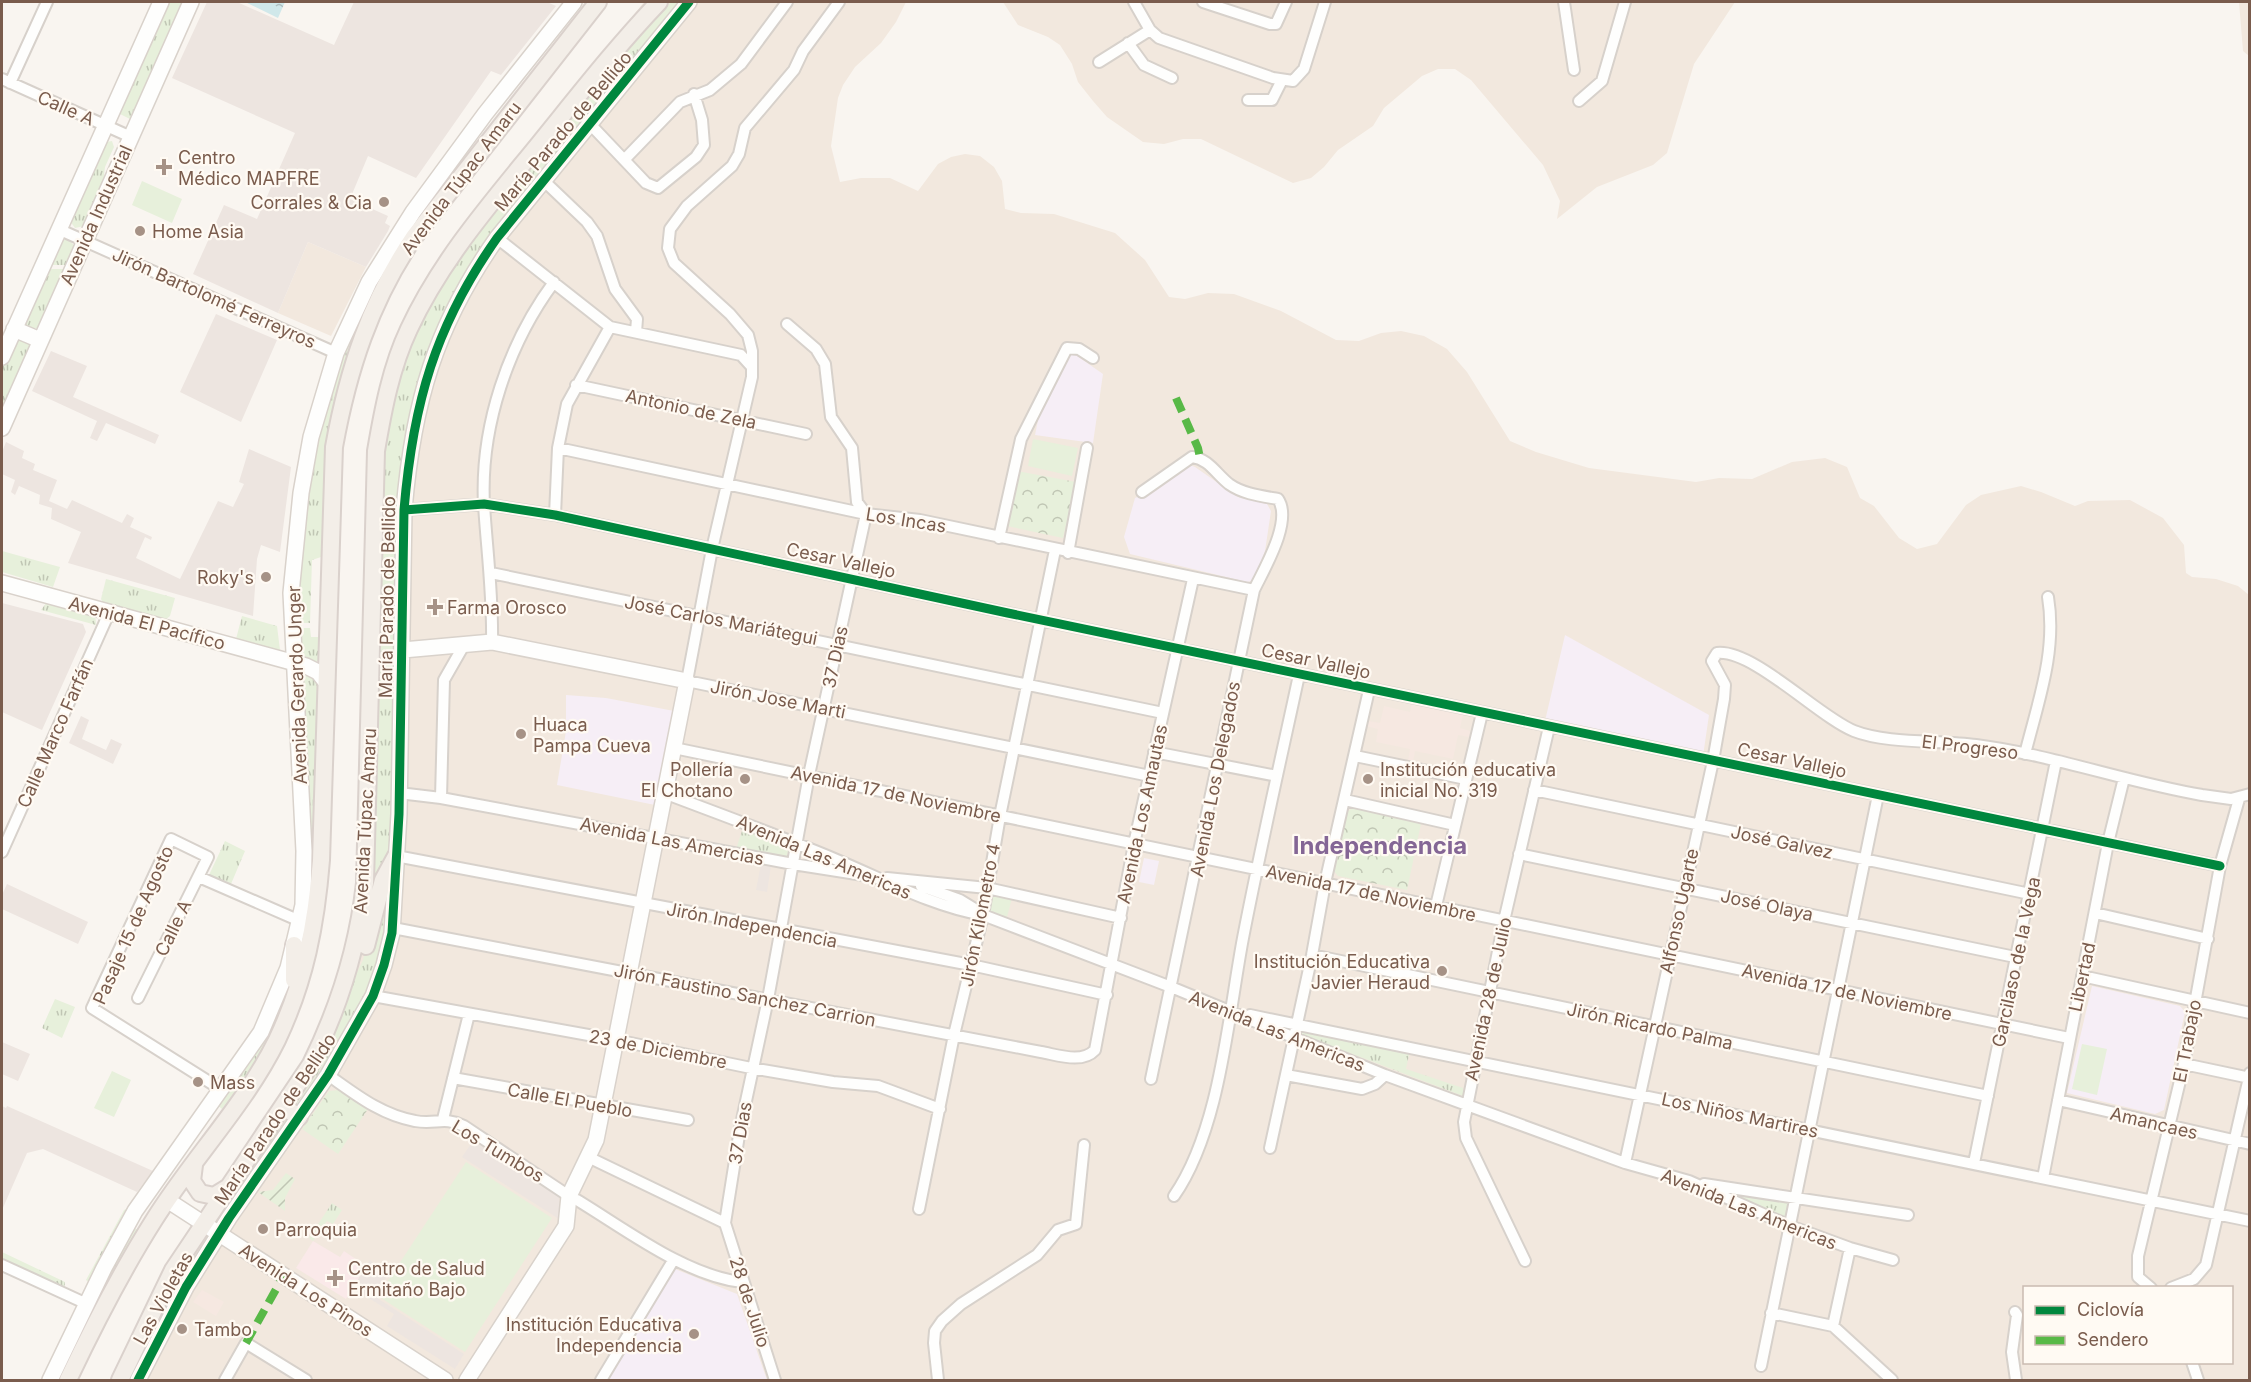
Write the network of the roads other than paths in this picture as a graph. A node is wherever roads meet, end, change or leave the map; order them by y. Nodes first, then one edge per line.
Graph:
1 (47, 2) edge
2 (162, 2) edge
3 (191, 2) edge
4 (574, 2) edge
5 (598, 2) edge
6 (652, 2) edge
7 (658, 2) edge
8 (689, 2) edge
9 (787, 2) edge
10 (839, 2) edge
11 (1134, 2) edge
12 (1209, 2) edge
13 (1286, 2) edge
14 (1325, 2) edge
15 (1564, 2) edge
16 (1625, 2) edge
17 (1150, 30) junction
18 (628, 34) junction
19 (1128, 43) junction
20 (1099, 62) dead end
21 (1574, 70) dead end
22 (1172, 78) dead end
23 (1282, 80) junction
24 (6, 81) edge
25 (694, 94) junction
26 (1248, 100) dead end
27 (1579, 101) dead end
28 (590, 124) junction
29 (104, 125) junction
30 (131, 137) junction
31 (624, 160) junction
32 (543, 180) junction
33 (58, 229) junction
34 (497, 238) junction
35 (85, 241) junction
36 (554, 282) junction
37 (787, 324) dead end
38 (610, 327) junction
39 (14, 329) junction
40 (636, 332) junction
41 (40, 340) junction
42 (336, 353) junction
43 (2, 357) edge
44 (1093, 358) dead end
45 (751, 366) junction
46 (576, 385) junction
47 (742, 420) junction
48 (2, 428) edge
49 (806, 434) dead end
50 (558, 448) junction
51 (1087, 448) dead end
52 (727, 483) junction
53 (1142, 492) dead end
54 (484, 504) junction
55 (404, 510) junction
56 (866, 514) junction
57 (555, 515) junction
58 (999, 538) junction
59 (712, 549) junction
60 (1055, 550) junction
61 (1068, 552) junction
62 (491, 573) junction
63 (852, 579) junction
64 (1193, 579) junction
65 (2, 583) edge
66 (1254, 590) junction
67 (2049, 597) dead end
68 (109, 613) junction
69 (700, 616) junction
70 (1040, 621) junction
71 (492, 642) junction
72 (837, 644) junction
73 (464, 645) junction
74 (1178, 648) junction
75 (404, 650) junction
76 (326, 655) junction
77 (1239, 661) junction
78 (1712, 661) joint
79 (298, 663) junction
80 (1299, 675) junction
81 (325, 681) junction
82 (687, 681) junction
83 (1028, 684) junction
84 (1369, 690) junction
85 (824, 708) junction
86 (1163, 713) junction
87 (1482, 713) junction
88 (1549, 727) junction
89 (674, 748) junction
90 (1016, 748) junction
91 (1154, 752) junction
92 (2025, 754) junction
93 (1355, 756) junction
94 (1713, 761) junction
95 (2056, 761) junction
96 (1218, 764) junction
97 (809, 775) junction
98 (1150, 776) junction
99 (1277, 776) junction
100 (2124, 778) junction
101 (1466, 779) junction
102 (1534, 790) junction
103 (399, 793) junction
104 (664, 793) junction
105 (2250, 794) edge
106 (1878, 795) junction
107 (441, 798) junction
108 (2239, 799) junction
109 (1345, 800) junction
110 (1000, 816) junction
111 (1698, 824) junction
112 (1455, 825) junction
113 (2043, 830) junction
114 (656, 838) junction
115 (797, 843) junction
116 (2108, 843) junction
117 (1134, 844) junction
118 (2, 852) edge
119 (1519, 854) junction
120 (396, 856) junction
121 (208, 857) joint
122 (1200, 857) junction
123 (1865, 859) junction
124 (793, 864) junction
125 (2220, 866) junction
126 (1256, 869) junction
127 (199, 877) junction
128 (880, 878) junction
129 (1325, 883) junction
130 (1684, 887) junction
131 (987, 888) junction
132 (2030, 894) junction
133 (643, 904) junction
134 (1436, 906) junction
135 (2095, 913) junction
136 (983, 915) junction
137 (1121, 918) junction
138 (300, 921) junction
139 (1504, 921) junction
140 (1851, 923) junction
141 (393, 928) junction
142 (780, 930) junction
143 (2208, 939) junction
144 (294, 945) junction
145 (1312, 955) junction
146 (1669, 955) junction
147 (2015, 957) junction
148 (1113, 964) junction
149 (971, 965) junction
150 (629, 972) junction
151 (2082, 976) junction
152 (1171, 987) junction
153 (1837, 989) junction
154 (1488, 993) junction
155 (1107, 995) junction
156 (373, 996) junction
157 (138, 998) dead end
158 (294, 998) junction
159 (768, 999) junction
160 (2194, 1000) junction
161 (1229, 1010) junction
162 (2250, 1013) edge
163 (469, 1014) junction
164 (1296, 1024) junction
165 (2002, 1026) junction
166 (1654, 1027) junction
167 (954, 1035) junction
168 (1293, 1038) junction
169 (2069, 1038) junction
170 (323, 1040) junction
171 (616, 1040) junction
172 (1095, 1050) joint
173 (1475, 1062) junction
174 (1821, 1062) junction
175 (2184, 1064) junction
176 (751, 1068) junction
177 (328, 1075) junction
178 (1286, 1075) junction
179 (1385, 1075) junction
180 (2249, 1077) edge
181 (453, 1078) junction
182 (1151, 1080) dead end
183 (222, 1090) junction
184 (1640, 1094) junction
185 (1988, 1096) junction
186 (2058, 1100) junction
187 (1466, 1105) junction
188 (603, 1106) junction
189 (285, 1108) junction
190 (940, 1109) junction
191 (299, 1117) junction
192 (443, 1119) junction
193 (688, 1120) dead end
194 (2169, 1127) junction
195 (1807, 1130) junction
196 (2235, 1141) junction
197 (2250, 1144) edge
198 (1084, 1145) dead end
199 (1270, 1148) dead end
200 (199, 1157) junction
201 (588, 1157) junction
202 (1625, 1163) junction
203 (1974, 1163) junction
204 (2043, 1178) junction
205 (1689, 1181) junction
206 (230, 1185) junction
207 (1174, 1196) dead end
208 (573, 1198) junction
209 (167, 1200) junction
210 (1795, 1200) junction
211 (2152, 1200) junction
212 (920, 1209) dead end
213 (2217, 1214) junction
214 (1908, 1215) dead end
215 (2250, 1221) edge
216 (203, 1223) junction
217 (725, 1223) junction
218 (1790, 1226) junction
219 (219, 1233) junction
220 (1850, 1248) junction
221 (674, 1259) junction
222 (1893, 1260) dead end
223 (1525, 1261) dead end
224 (2, 1265) edge
225 (742, 1282) junction
226 (2147, 1285) edge
227 (2174, 1286) edge
228 (87, 1304) junction
229 (2015, 1312) dead end
230 (1772, 1313) junction
231 (1833, 1326) junction
232 (87, 1341) junction
233 (2193, 1364) edge
234 (1761, 1366) dead end
235 (436, 1378) edge
236 (50, 1380) edge
237 (62, 1380) edge
238 (68, 1380) edge
239 (120, 1380) edge
240 (138, 1380) edge
241 (225, 1380) edge
242 (306, 1380) edge
243 (467, 1380) edge
244 (601, 1380) edge
245 (775, 1380) edge
246 (938, 1380) edge
247 (1892, 1380) edge
248 (2016, 1380) edge
249 (2198, 1380) edge

1 - 24 street
2 - 29 street, Avenida Industrial
3 - 30 street, Avenida Industrial
4 - 42 street, Avenida Gerardo Unger
5 - 76 main road, Avenida Túpac Amaru
6 - 18 main road
7 - 18 main road, Avenida Túpac Amaru
8 - 28 street, María Parado de Bellido
9 - 25 street
10 - 45 street
11 - 17 street
12 - 13 street
14 - 23 street
15 - 21 street
16 - 27 street
17 - 19 street
17 - 23 street
18 - 170 main road, Avenida Túpac Amaru
19 - 20 street
19 - 22 street
23 - 26 street
24 - 29 street, Calle A
25 - 31 street
25 - 31 street
28 - 31 street
28 - 32 street, María Parado de Bellido
29 - 30 street, Calle A
29 - 33 street, Avenida Industrial
30 - 35 street, Avenida Industrial
32 - 34 street, María Parado de Bellido
32 - 40 street
33 - 35 street, Jirón Bartolomé Ferreyros
33 - 39 street, Avenida Industrial
34 - 36 street
34 - 55 street, María Parado de Bellido
35 - 41 street, Avenida Industrial
35 - 42 street, Jirón Bartolomé Ferreyros
36 - 38 street
36 - 54 street
37 - 56 street
38 - 40 street
38 - 46 street
39 - 41 street
39 - 43 street, Avenida Industrial
40 - 45 street
41 - 48 street, Avenida Industrial
42 - 79 street, Avenida Gerardo Unger
44 - 58 street
45 - 47 street
46 - 47 street, Antonio de Zela
46 - 50 street
47 - 49 street, Antonio de Zela
47 - 52 street
50 - 52 street, Los Incas
50 - 57 street
51 - 61 street
52 - 56 street, Los Incas
52 - 59 street
53 - 66 street, Avenida Los Delegados
54 - 55 street, Cesar Vallejo
54 - 57 street, Cesar Vallejo
54 - 62 street
55 - 75 street, María Parado de Bellido
56 - 58 street, Los Incas
56 - 63 street, 37 Dias
57 - 59 street, Cesar Vallejo
58 - 60 street, Los Incas
59 - 63 street, Cesar Vallejo
59 - 69 street
60 - 61 street, Los Incas
60 - 70 street, Jirón Kilometro 4
61 - 64 street, Los Incas
62 - 69 street, José Carlos Mariátegui
62 - 71 street
63 - 70 street, Cesar Vallejo
63 - 72 street, 37 Dias
64 - 66 street, Los Incas
64 - 74 street, Avenida Los Amautas
65 - 68 street, Avenida El Pacífico
66 - 77 street, Avenida Los Delegados
67 - 92 street
68 - 79 street, Avenida El Pacífico
68 - 118 street, Calle Marco Farfán
69 - 72 street, José Carlos Mariátegui
69 - 82 street
70 - 74 street, Cesar Vallejo
70 - 83 street, Jirón Kilometro 4
71 - 73 street, Jirón Jose Marti
71 - 82 street, Jirón Jose Marti
72 - 83 street, José Carlos Mariátegui
72 - 85 street, 37 Dias
73 - 75 street, Jirón Jose Marti
73 - 107 street
74 - 77 street, Cesar Vallejo
74 - 86 street, Avenida Los Amautas
75 - 103 street, María Parado de Bellido
76 - 79 street
76 - 81 main road, Avenida Túpac Amaru
77 - 80 street, Cesar Vallejo
77 - 96 street, Avenida Los Delegados
78 - 92 street, El Progreso
78 - 94 street, Alfonso Ugarte
79 - 81 street, Avenida El Pacífico
79 - 138 street, Avenida Gerardo Unger
80 - 84 street, Cesar Vallejo
80 - 99 street
81 - 158 main road, Avenida Túpac Amaru
82 - 85 street, Jirón Jose Marti
82 - 89 street
83 - 86 street, José Carlos Mariátegui
83 - 90 street, Jirón Kilometro 4
84 - 87 street, Cesar Vallejo
84 - 93 street
85 - 90 street, Jirón Jose Marti
85 - 97 street, 37 Dias
86 - 91 street, Avenida Los Amautas
87 - 88 street, Cesar Vallejo
87 - 101 street
88 - 94 street, Cesar Vallejo
88 - 102 street, Avenida 28 de Julio
89 - 97 street, Avenida 17 de Noviembre
89 - 104 street
90 - 98 street, Jirón Jose Marti
90 - 110 street, Jirón Kilometro 4
91 - 96 street
91 - 98 street, Avenida Los Amautas
92 - 95 street, El Progreso
93 - 101 street
93 - 109 street
94 - 106 street, Cesar Vallejo
94 - 111 street, Alfonso Ugarte
95 - 100 street, El Progreso
95 - 113 street, Garcilaso de la Vega
96 - 99 street
96 - 122 street, Avenida Los Delegados
97 - 110 street, Avenida 17 de Noviembre
97 - 115 street, 37 Dias
98 - 117 street, Avenida Los Amautas
99 - 126 street
100 - 108 street, El Progreso
100 - 116 street, Libertad
101 - 112 street
102 - 111 street, José Galvez
102 - 119 street, Avenida 28 de Julio
103 - 107 street, Avenida Las Amercias
103 - 120 street, María Parado de Bellido
104 - 114 street
104 - 115 street, Avenida Las Americas
105 - 108 street
106 - 113 street, Cesar Vallejo
106 - 123 street
107 - 114 street, Avenida Las Amercias
108 - 125 street, El Trabajo
109 - 112 street
109 - 129 street
110 - 117 street, Avenida 17 de Noviembre
110 - 131 street, Jirón Kilometro 4
111 - 123 street, José Galvez
111 - 130 street, Alfonso Ugarte
112 - 134 street
113 - 116 street, Cesar Vallejo
113 - 132 street, Garcilaso de la Vega
114 - 124 street, Avenida Las Amercias
114 - 133 street
115 - 124 street, 37 Dias
115 - 128 street, Avenida Las Americas
116 - 125 street, Cesar Vallejo
116 - 135 street, Libertad
117 - 122 street, Avenida 17 de Noviembre
117 - 137 street, Avenida Los Amautas
119 - 130 street, José Olaya
119 - 139 street, Avenida 28 de Julio
120 - 133 street, Jirón Independencia
120 - 141 street, María Parado de Bellido
120 - 170 main road
121 - 127 street, Calle A
121 - 183 street, Pasaje 15 de Agosto
122 - 126 street, Avenida 17 de Noviembre
122 - 152 street, Avenida Los Delegados
123 - 132 street, José Galvez
123 - 140 street
124 - 128 street, Avenida Las Amercias
124 - 142 street, 37 Dias
125 - 143 street, El Trabajo
126 - 129 street, Avenida 17 de Noviembre
126 - 161 street
127 - 138 street
127 - 157 street, Calle A
128 - 131 street, Avenida Las Amercias
128 - 136 street, Avenida Las Americas
129 - 134 street, Avenida 17 de Noviembre
129 - 145 street
130 - 140 street, José Olaya
130 - 146 street, Alfonso Ugarte
131 - 136 street, Jirón Kilometro 4
131 - 137 street, Avenida Las Amercias
132 - 147 street, Garcilaso de la Vega
133 - 142 street, Jirón Independencia
133 - 150 street
134 - 139 street, Avenida 17 de Noviembre
135 - 143 street
135 - 151 street, Libertad
136 - 148 street, Avenida Las Americas
136 - 149 street, Jirón Kilometro 4
137 - 148 street, Avenida Los Amautas
138 - 144 street, Avenida Gerardo Unger
139 - 146 street, Avenida 17 de Noviembre
139 - 154 street, Avenida 28 de Julio
140 - 147 street, José Olaya
140 - 153 street
141 - 150 street, Jirón Faustino Sanchez Carrion
141 - 156 street, María Parado de Bellido
142 - 149 street, Jirón Independencia
142 - 159 street, 37 Dias
143 - 160 street, El Trabajo
144 - 158 main road
144 - 183 street, Avenida Gerardo Unger
145 - 154 street, Jirón Ricardo Palma
145 - 164 street
146 - 153 street, Avenida 17 de Noviembre
146 - 166 street, Alfonso Ugarte
147 - 165 street, Garcilaso de la Vega
148 - 152 street, Avenida Las Americas
148 - 155 street, Avenida Los Amautas
149 - 155 street, Jirón Independencia
149 - 167 street, Jirón Kilometro 4
150 - 159 street, Jirón Faustino Sanchez Carrion
150 - 171 street
151 - 160 street
151 - 169 street, Libertad
152 - 161 street, Avenida Las Americas
152 - 182 street, Avenida Los Delegados
153 - 165 street, Avenida 17 de Noviembre
153 - 174 street
154 - 166 street, Jirón Ricardo Palma
154 - 173 street, Avenida 28 de Julio
155 - 172 street, Avenida Los Amautas
156 - 163 street, 23 de Diciembre
156 - 177 street, María Parado de Bellido
158 - 200 main road, Avenida Túpac Amaru
159 - 167 street, Jirón Faustino Sanchez Carrion
159 - 176 street, 37 Dias
160 - 162 street
160 - 175 street, El Trabajo
161 - 164 street, Los Niños Martires
161 - 168 street, Avenida Las Americas
161 - 207 street
163 - 171 street, 23 de Diciembre
163 - 181 street
164 - 168 street
164 - 173 street, Los Niños Martires
165 - 169 street, Avenida 17 de Noviembre
165 - 185 street, Garcilaso de la Vega
166 - 174 street, Jirón Ricardo Palma
166 - 184 street, Alfonso Ugarte
167 - 172 street, Jirón Faustino Sanchez Carrion
167 - 190 street, Jirón Kilometro 4
168 - 178 street
168 - 179 street, Avenida Las Americas
169 - 186 street, Libertad
170 - 189 main road, Avenida Túpac Amaru
171 - 176 street, 23 de Diciembre
171 - 188 street
173 - 184 street, Los Niños Martires
173 - 187 street, Avenida 28 de Julio
174 - 185 street, Jirón Ricardo Palma
174 - 195 street
175 - 180 street
175 - 194 street, El Trabajo
176 - 190 street, 23 de Diciembre
176 - 217 street, 37 Dias
177 - 191 street, María Parado de Bellido
177 - 192 street, Los Tumbos
178 - 179 street
178 - 199 street
179 - 187 street, Avenida Las Americas
180 - 196 street
181 - 188 street, Calle El Pueblo
181 - 192 street
183 - 228 street, Avenida Gerardo Unger
184 - 195 street, Los Niños Martires
184 - 202 street, Alfonso Ugarte
185 - 203 street, Garcilaso de la Vega
186 - 194 street, Amancaes
186 - 204 street, Libertad
187 - 202 street, Avenida Las Americas
187 - 223 street, Avenida 28 de Julio
188 - 193 street, Calle El Pueblo
188 - 201 street
189 - 191 main road
189 - 206 main road, Avenida Túpac Amaru
190 - 212 street, Jirón Kilometro 4
191 - 219 street, María Parado de Bellido
192 - 208 street, Los Tumbos
194 - 196 street, Amancaes
194 - 211 street, El Trabajo
195 - 203 street, Los Niños Martires
195 - 210 street
196 - 197 street, Amancaes
196 - 213 street
198 - 246 street
200 - 206 main road
200 - 209 main road, Avenida Túpac Amaru
201 - 208 street
201 - 217 street
202 - 205 street, Avenida Las Americas
203 - 204 street, Los Niños Martires
204 - 211 street, Los Niños Martires
205 - 210 street
205 - 218 street, Avenida Las Americas
206 - 216 main road, Avenida Túpac Amaru
208 - 221 street, Los Tumbos
208 - 243 street
209 - 216 street, Avenida Los Pinos
209 - 232 main road, Avenida Túpac Amaru
210 - 214 street
210 - 218 street
211 - 213 street, Los Niños Martires
211 - 226 street, El Trabajo
213 - 215 street, Los Niños Martires
213 - 227 street
216 - 219 street, Avenida Los Pinos
216 - 239 main road, Avenida Túpac Amaru
217 - 225 street, 28 de Julio
218 - 220 street, Avenida Las Americas
218 - 230 street
219 - 235 street, Avenida Los Pinos
219 - 240 street, Las Violetas
220 - 222 street, Avenida Las Americas
220 - 231 street
221 - 225 street, Los Tumbos
221 - 244 street
224 - 228 street
225 - 245 street, 28 de Julio
228 - 236 street, Avenida Gerardo Unger
229 - 248 street
230 - 231 street
230 - 234 street
231 - 247 street
232 - 237 main road
232 - 238 main road, Avenida Túpac Amaru
233 - 249 street
241 - 242 street

